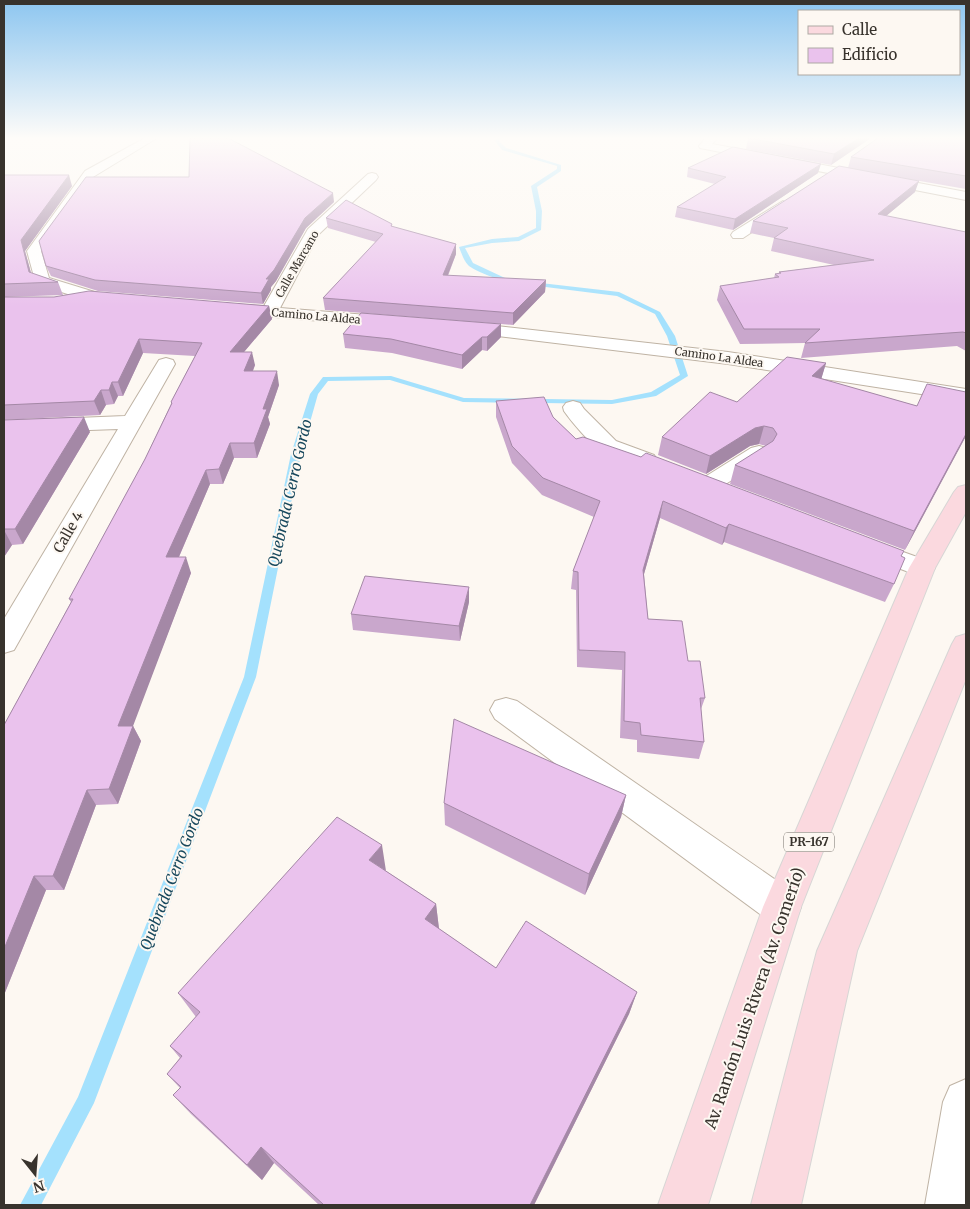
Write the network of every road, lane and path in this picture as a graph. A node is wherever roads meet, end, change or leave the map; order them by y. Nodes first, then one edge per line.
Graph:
1 (74, 194) edge
2 (353, 194) edge
3 (795, 197) edge
4 (738, 235) dead end
5 (96, 298) junction
6 (135, 301) edge
7 (59, 303) edge
8 (221, 308) edge
9 (269, 312) junction
10 (408, 323) edge
11 (448, 326) edge
12 (166, 364) dead end
13 (966, 395) edge
14 (573, 407) dead end
15 (133, 422) junction
16 (4, 427) edge
17 (759, 452) edge
18 (663, 467) edge
19 (966, 492) edge
20 (736, 496) edge
21 (848, 539) edge
22 (922, 568) junction
23 (4, 643) edge
24 (966, 644) edge
25 (506, 710) dead end
26 (782, 907) junction
27 (966, 1102) edge
28 (682, 1205) edge
29 (776, 1205) edge
30 (950, 1205) edge

1 - 5 street
2 - 9 street, Calle Marcano
3 - 4 street
5 - 6 street
5 - 7 street
8 - 9 street, Camino La Aldea
9 - 10 street, Camino La Aldea
11 - 13 street, Camino La Aldea
12 - 15 street, Calle 4
14 - 18 street
15 - 16 street
15 - 23 street, Calle 4
17 - 20 street
19 - 22 main road, Av. Ramón Luis Rivera (Av. Comerío) / PR-167
21 - 22 street
22 - 26 main road, Av. Ramón Luis Rivera (Av. Comerío) / PR-167
24 - 29 main road
25 - 26 street
26 - 28 main road, Av. Ramón Luis Rivera (Av. Comerío) / PR-167
27 - 30 street

